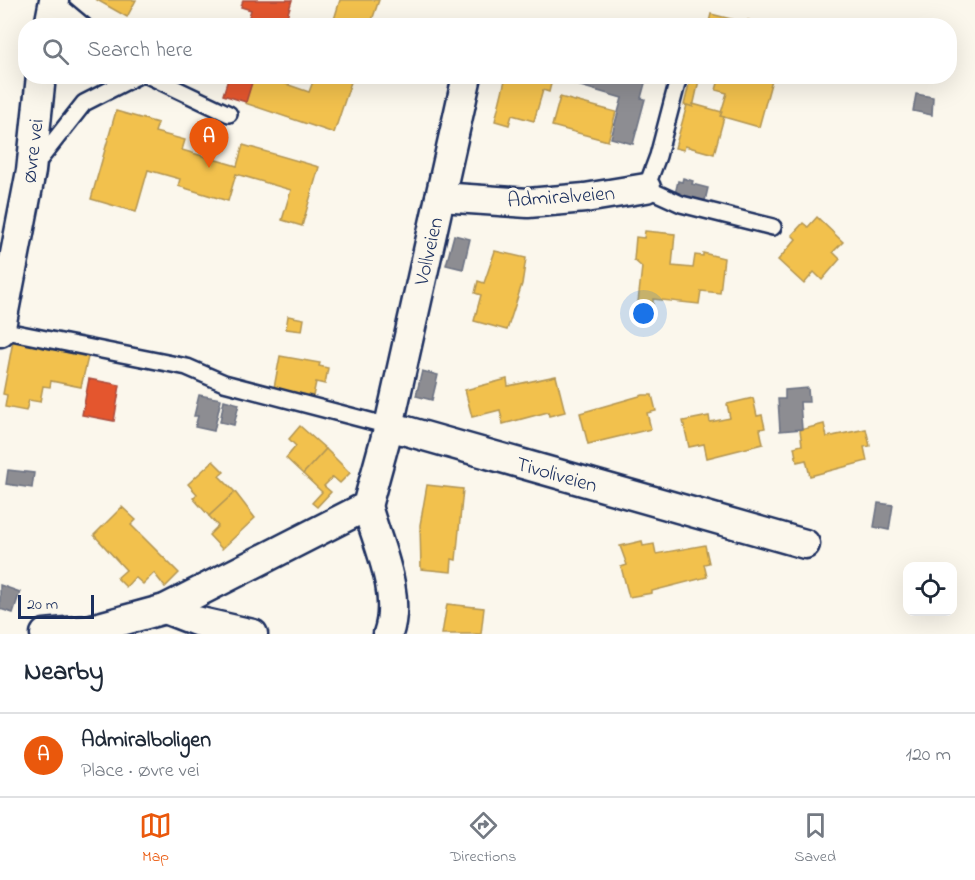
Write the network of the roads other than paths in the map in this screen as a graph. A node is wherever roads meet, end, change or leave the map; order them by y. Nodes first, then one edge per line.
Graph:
1 (52, 9) edge
2 (69, 18) edge
3 (40, 84) edge
4 (121, 84) edge
5 (165, 84) edge
6 (465, 84) edge
7 (677, 84) edge
8 (229, 114) dead end
9 (31, 171) junction
10 (646, 188) junction
11 (441, 197) junction
12 (773, 227) dead end
13 (0, 331) edge
14 (389, 426) junction
15 (367, 506) junction
16 (805, 544) dead end
17 (165, 609) junction
18 (45, 634) edge
19 (253, 634) edge
20 (388, 634) edge

1 - 2 lane
3 - 9 street, Øvre vei
4 - 9 lane
5 - 8 lane
6 - 11 street, Vollveien
7 - 10 lane
9 - 13 street, Øvre vei
10 - 11 street, Admiralveien
10 - 12 lane
11 - 14 street, Vollveien
13 - 14 lane
14 - 15 street
14 - 16 street, Tivoliveien
15 - 17 street
15 - 20 street
17 - 18 street
17 - 19 street

